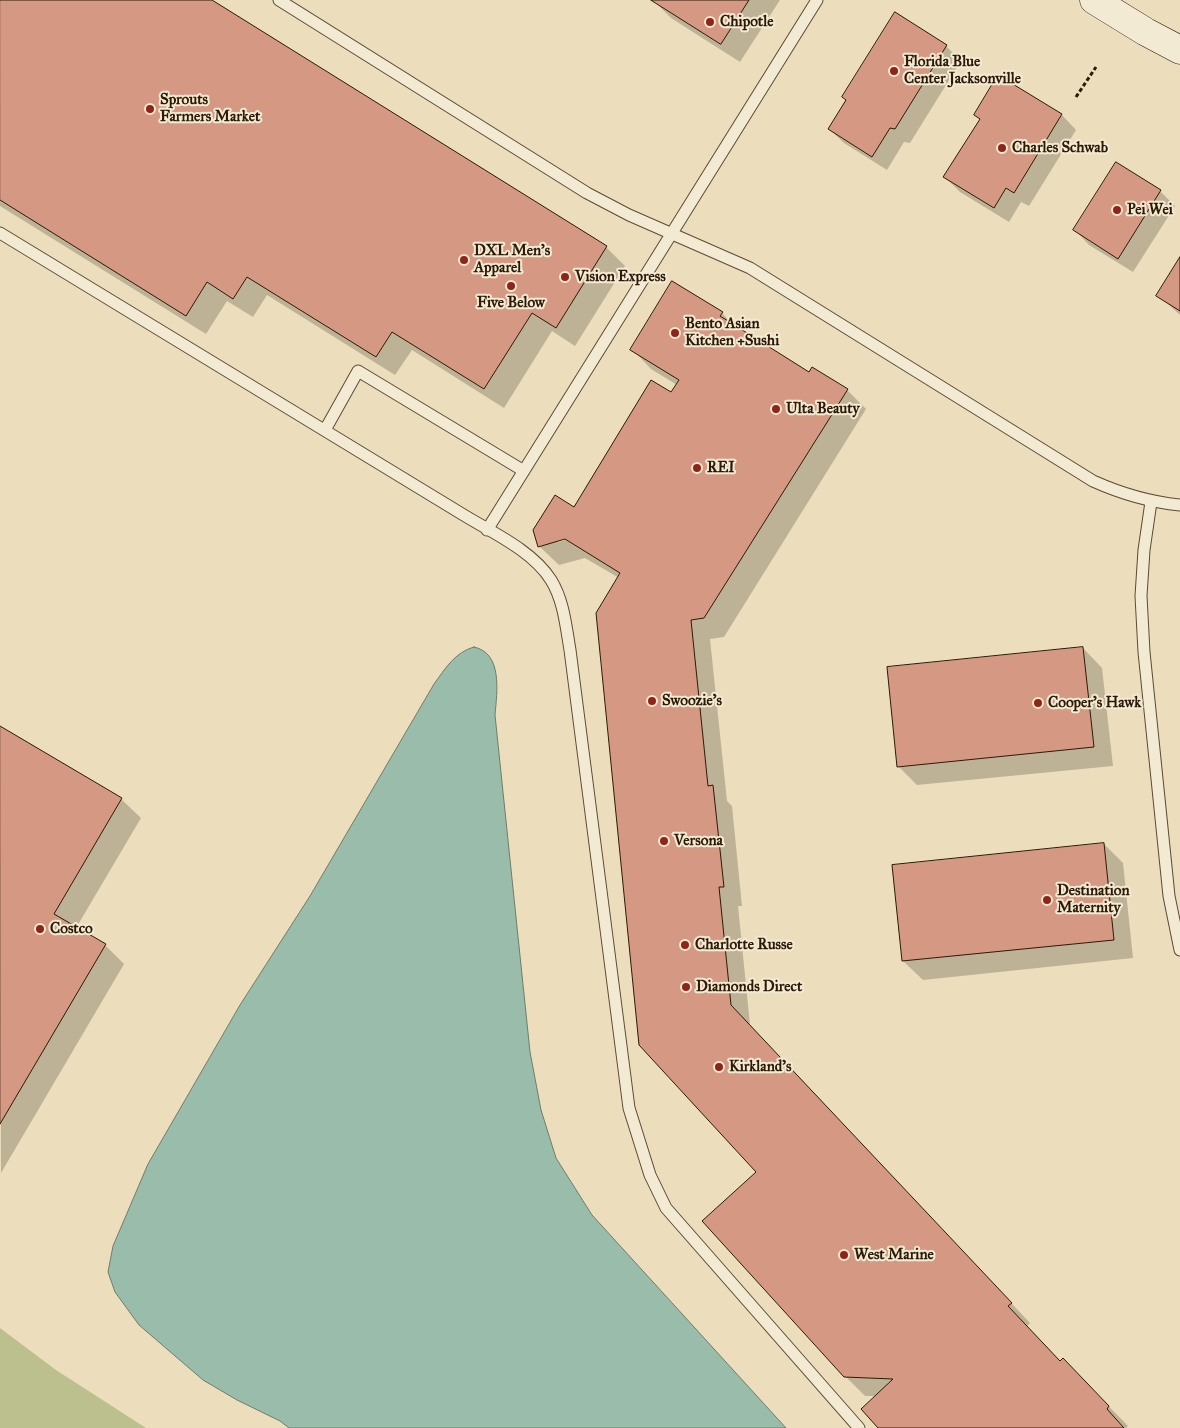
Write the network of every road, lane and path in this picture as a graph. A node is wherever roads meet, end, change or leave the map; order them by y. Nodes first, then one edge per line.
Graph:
1 (278, 0) edge
2 (817, 0) edge
3 (1094, 0) edge
4 (1180, 50) edge
5 (1096, 67) dead end
6 (1076, 97) dead end
7 (0, 233) edge
8 (673, 234) junction
9 (325, 430) junction
10 (524, 471) junction
11 (1151, 502) junction
12 (1180, 505) edge
13 (487, 530) junction
14 (1180, 950) edge
15 (859, 1428) edge

1 - 8 lane
2 - 8 lane
3 - 4 main road
5 - 6 path
7 - 9 lane
8 - 10 lane
8 - 11 lane
9 - 10 lane
9 - 13 lane
10 - 13 lane
11 - 12 lane
11 - 14 lane
13 - 15 lane

